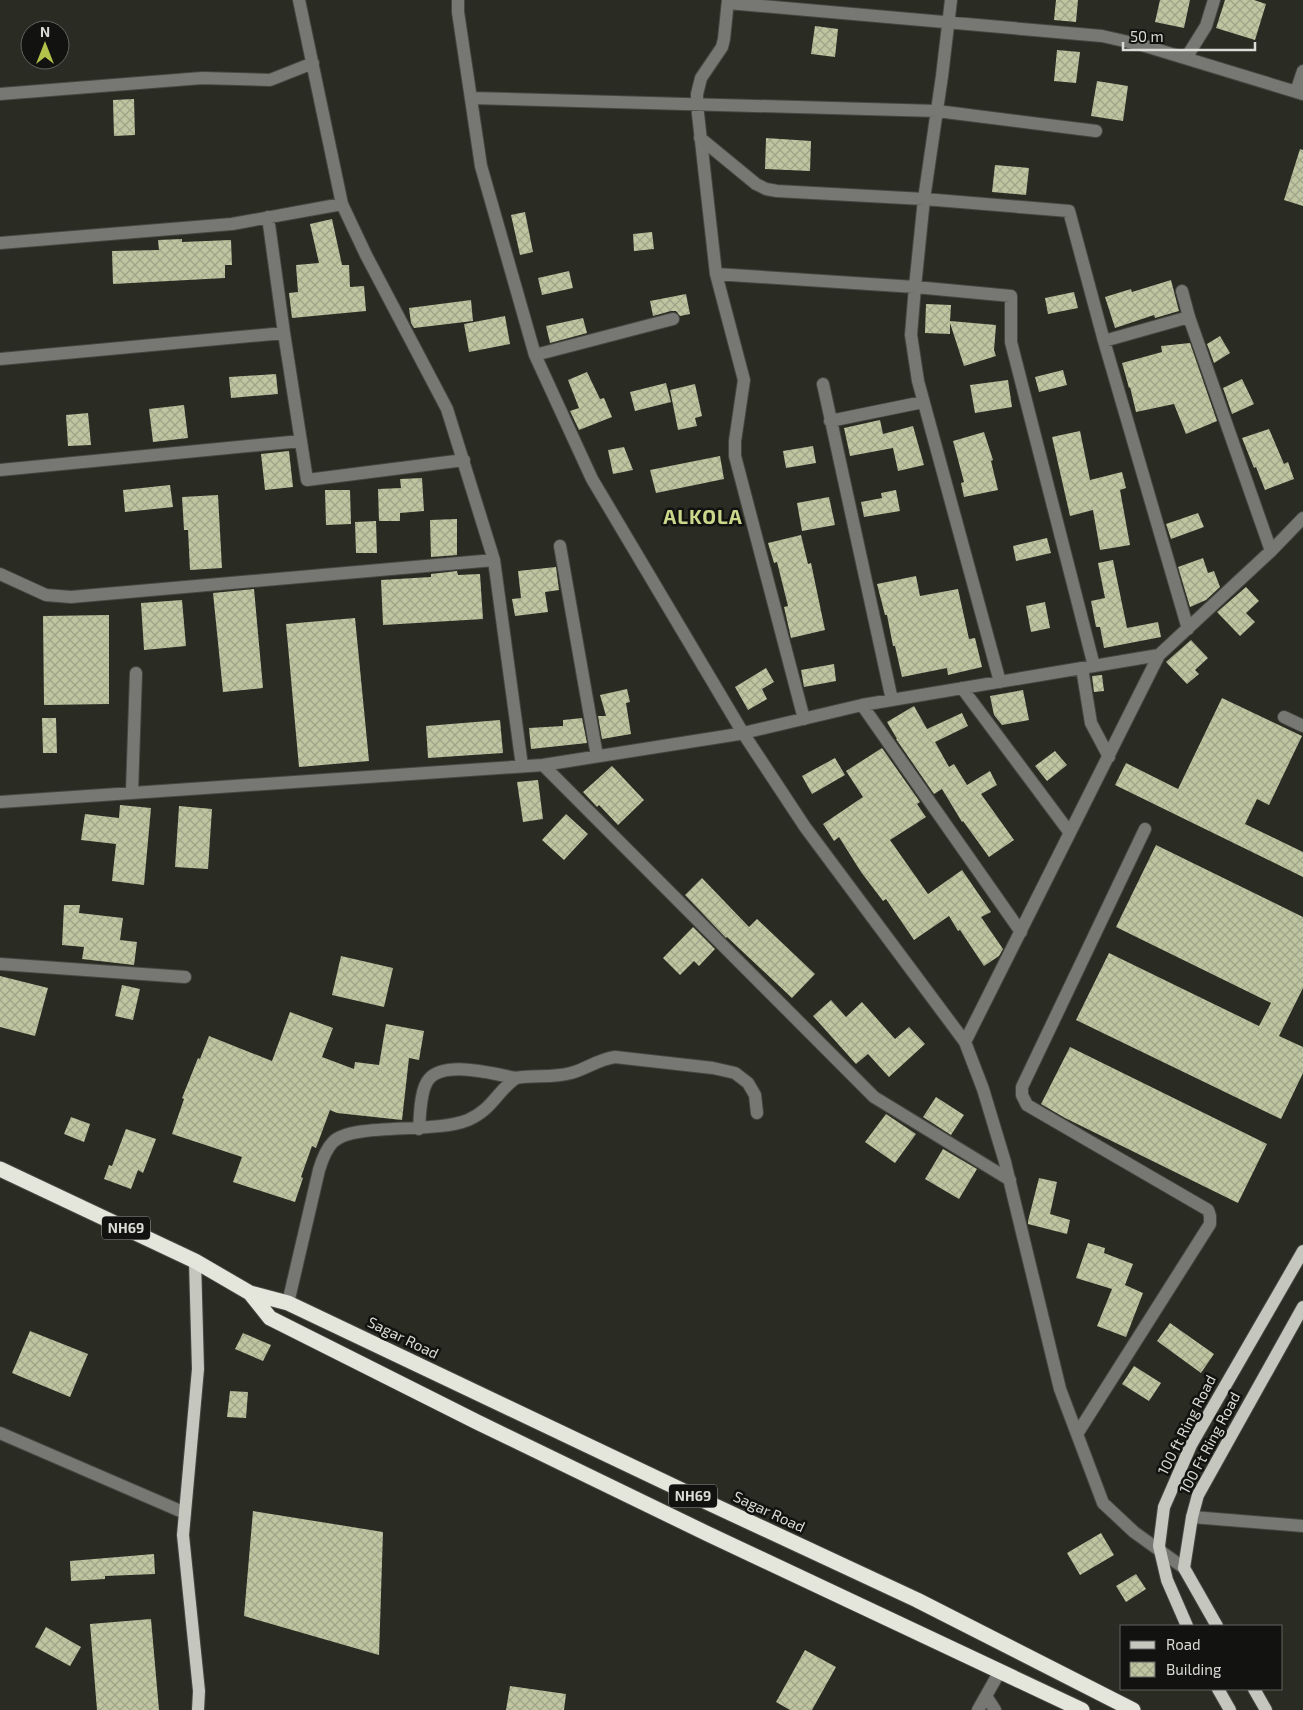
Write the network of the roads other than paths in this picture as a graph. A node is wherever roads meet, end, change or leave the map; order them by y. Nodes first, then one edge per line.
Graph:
1 (299, 0) edge
2 (458, 0) edge
3 (951, 0) edge
4 (1214, 0) edge
5 (728, 2) edge
6 (948, 24) junction
7 (1186, 58) junction
8 (313, 63) junction
9 (1303, 71) edge
10 (1300, 92) edge
11 (0, 94) edge
12 (471, 98) junction
13 (697, 105) junction
14 (937, 111) junction
15 (1096, 131) dead end
16 (700, 138) junction
17 (924, 199) junction
18 (342, 204) junction
19 (268, 217) junction
20 (0, 243) edge
21 (716, 274) junction
22 (915, 287) junction
23 (1182, 291) dead end
24 (1189, 317) junction
25 (673, 318) dead end
26 (284, 333) junction
27 (1104, 341) junction
28 (535, 355) junction
29 (0, 360) edge
30 (823, 384) dead end
31 (924, 402) junction
32 (830, 421) junction
33 (301, 441) junction
34 (464, 460) junction
35 (0, 470) edge
36 (1303, 518) edge
37 (560, 546) dead end
38 (1271, 551) junction
39 (494, 560) junction
40 (0, 574) edge
41 (1188, 629) junction
42 (1160, 655) junction
43 (1088, 667) junction
44 (136, 673) dead end
45 (1000, 682) junction
46 (962, 688) junction
47 (892, 700) junction
48 (862, 705) junction
49 (1284, 717) dead end
50 (804, 719) junction
51 (1303, 726) edge
52 (743, 733) junction
53 (597, 756) junction
54 (1108, 757) junction
55 (543, 765) junction
56 (522, 766) junction
57 (132, 792) junction
58 (0, 802) edge
59 (1146, 828) dead end
60 (1070, 833) junction
61 (1021, 932) junction
62 (0, 964) edge
63 (185, 977) dead end
64 (965, 1042) junction
65 (516, 1078) junction
66 (757, 1113) dead end
67 (419, 1129) junction
68 (0, 1169) edge
69 (1010, 1180) junction
70 (1303, 1251) edge
71 (195, 1260) junction
72 (250, 1293) junction
73 (288, 1303) junction
74 (1303, 1307) edge
75 (0, 1433) edge
76 (1077, 1434) junction
77 (185, 1513) junction
78 (1192, 1517) junction
79 (1303, 1526) edge
80 (1160, 1550) junction
81 (1184, 1568) junction
82 (1188, 1625) edge
83 (1217, 1625) edge
84 (1000, 1671) junction
85 (1219, 1690) edge
86 (1255, 1690) edge
87 (986, 1696) junction
88 (198, 1710) edge
89 (978, 1710) edge
90 (996, 1710) edge
91 (1082, 1710) edge
92 (1132, 1710) edge
93 (1230, 1710) edge
94 (1266, 1710) edge

1 - 8 street
2 - 12 street
3 - 6 street
4 - 7 street
5 - 6 street
5 - 13 street
6 - 7 street
6 - 14 street
7 - 10 street
8 - 11 street
8 - 18 street
9 - 10 street
12 - 13 street
12 - 28 street
13 - 14 street
13 - 16 street
14 - 15 street
14 - 17 street
16 - 17 street
16 - 21 street
17 - 22 street
17 - 27 street
18 - 19 street
18 - 34 street
19 - 20 street
19 - 26 street
21 - 22 street
21 - 50 street
22 - 31 street
22 - 43 street
23 - 24 street
24 - 27 street
24 - 38 street
25 - 28 street
26 - 29 street
26 - 33 street
27 - 41 street
28 - 52 street
30 - 32 street
31 - 32 street
31 - 45 street
32 - 47 street
33 - 34 street
33 - 35 street
34 - 39 street
36 - 38 street
37 - 53 street
38 - 41 street
39 - 40 street
39 - 56 street
41 - 42 street
42 - 43 street
42 - 54 street
43 - 45 street
43 - 54 street
44 - 57 street
45 - 46 street
46 - 47 street
46 - 60 street
47 - 48 street
48 - 50 street
48 - 61 street
49 - 51 street
50 - 52 street
52 - 53 street
52 - 64 street
53 - 55 street
54 - 60 street
55 - 56 street
55 - 69 street
56 - 57 street
57 - 58 street
59 - 76 street
60 - 61 street
61 - 64 street
62 - 63 street
64 - 69 street
65 - 66 street
65 - 67 street
65 - 67 street
67 - 73 street
68 - 71 highway, Sagar Road / NH69
69 - 76 street
70 - 80 main road, 100 ft Ring Road
71 - 72 highway, Sagar Road / NH69
71 - 77 main road
72 - 73 highway, Sagar Road / NH69
72 - 84 highway, Sagar Road / NH69
73 - 92 highway, Sagar Road / NH69
74 - 78 main road, 100 Ft Ring Road
75 - 77 street
76 - 80 street
77 - 88 main road
78 - 79 street
78 - 81 main road, 100 Ft Ring Road
80 - 81 street
80 - 82 main road, 100 ft Ring Road
81 - 83 main road
84 - 87 street
84 - 91 highway, Sagar Road / NH69
85 - 93 main road
86 - 94 main road
87 - 89 street
87 - 90 street

